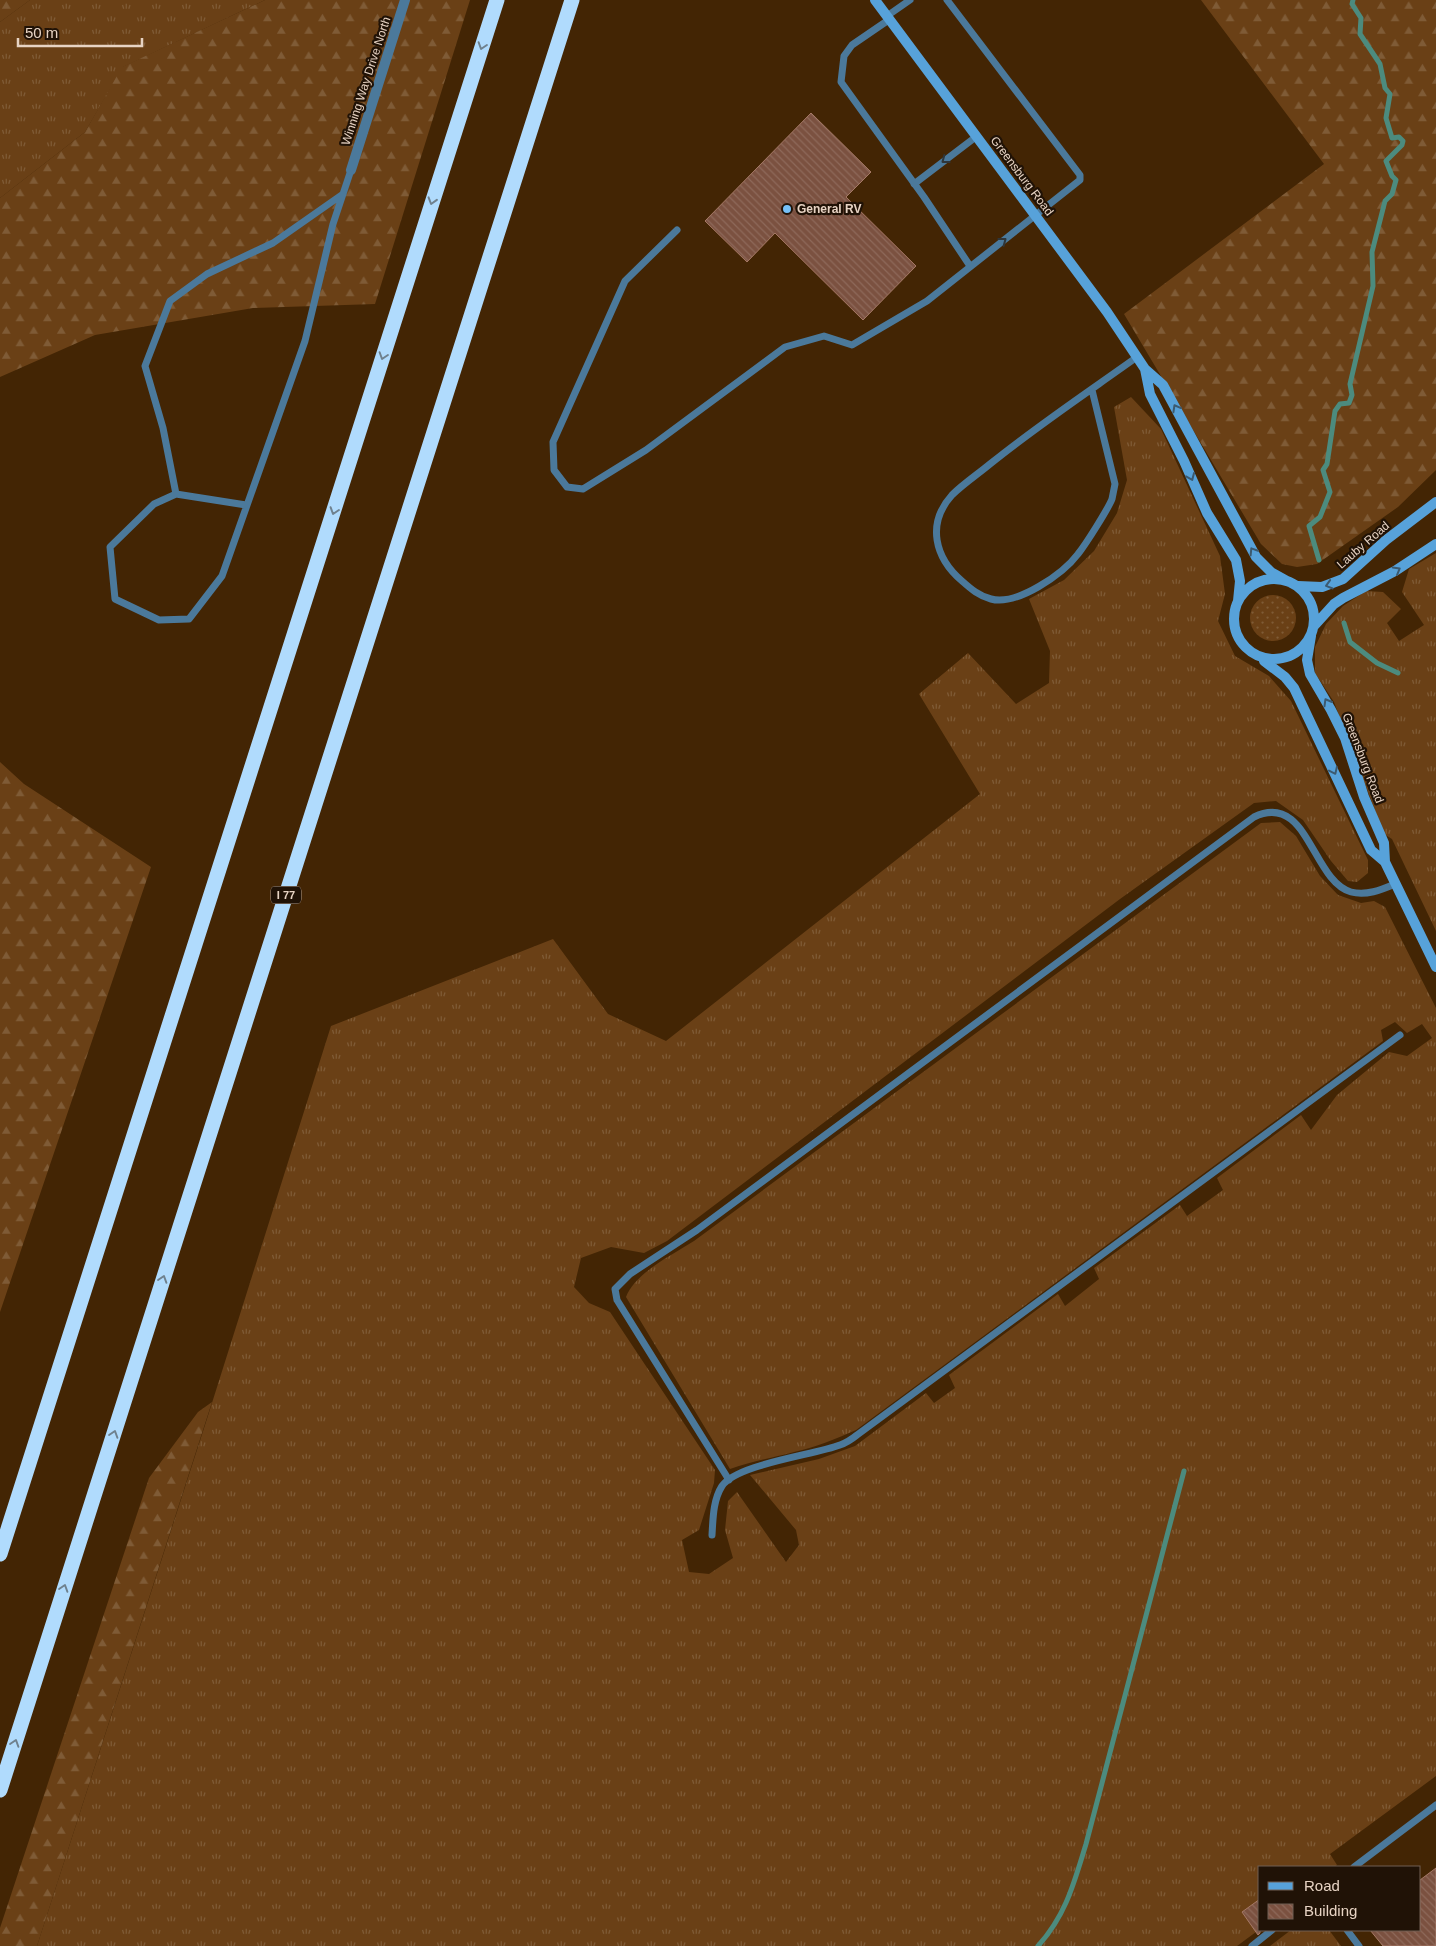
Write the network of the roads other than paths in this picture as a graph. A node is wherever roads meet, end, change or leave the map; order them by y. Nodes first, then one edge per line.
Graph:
1 (405, 0) edge
2 (497, 0) edge
3 (572, 0) edge
4 (876, 0) edge
5 (910, 0) edge
6 (947, 0) edge
7 (888, 17) junction
8 (977, 136) junction
9 (351, 170) joint
10 (914, 184) junction
11 (343, 194) junction
12 (1036, 215) junction
13 (677, 230) dead end
14 (970, 266) junction
15 (1137, 357) junction
16 (1144, 369) junction
17 (1092, 390) junction
18 (176, 494) junction
19 (1436, 502) edge
20 (246, 505) junction
21 (1436, 544) edge
22 (1293, 584) junction
23 (1238, 601) junction
24 (1312, 631) junction
25 (1261, 659) junction
26 (1385, 862) junction
27 (1395, 884) junction
28 (1436, 967) edge
29 (1400, 1035) dead end
30 (729, 1480) junction
31 (712, 1535) dead end
32 (0, 1554) edge
33 (0, 1790) edge
34 (1436, 1805) edge
35 (1355, 1866) edge
36 (1271, 1931) edge
37 (1348, 1931) edge
38 (1252, 1946) edge
39 (1359, 1946) edge

1 - 9 street, Winning Way Drive North
2 -> 32 highway
33 -> 3 highway, I 77
4 - 7 main road, Greensburg Road
5 - 7 lane
6 - 12 lane
7 - 8 main road, Greensburg Road
7 - 10 lane
8 -> 10 lane
8 - 12 main road, Greensburg Road
9 - 11 lane
10 - 14 lane
11 - 18 lane
11 - 20 lane
14 -> 12 lane
12 - 15 main road, Greensburg Road
13 - 14 lane
15 - 16 main road, Greensburg Road
15 - 17 lane
22 -> 16 main road, Greensburg Road
16 -> 23 main road, Greensburg Road
17 - 17 lane
18 - 20 lane
18 - 20 lane
19 -> 22 main road, Lauby Road
24 -> 21 main road
22 - 23 main road
22 - 24 main road
23 - 25 main road
24 - 25 main road
26 -> 24 main road, Greensburg Road
25 -> 26 main road, Greensburg Road
26 - 27 main road, Greensburg Road
27 - 28 main road, Greensburg Road
27 - 30 lane
29 - 30 lane
30 - 31 lane
34 - 35 lane
36 - 38 lane
37 - 39 lane

